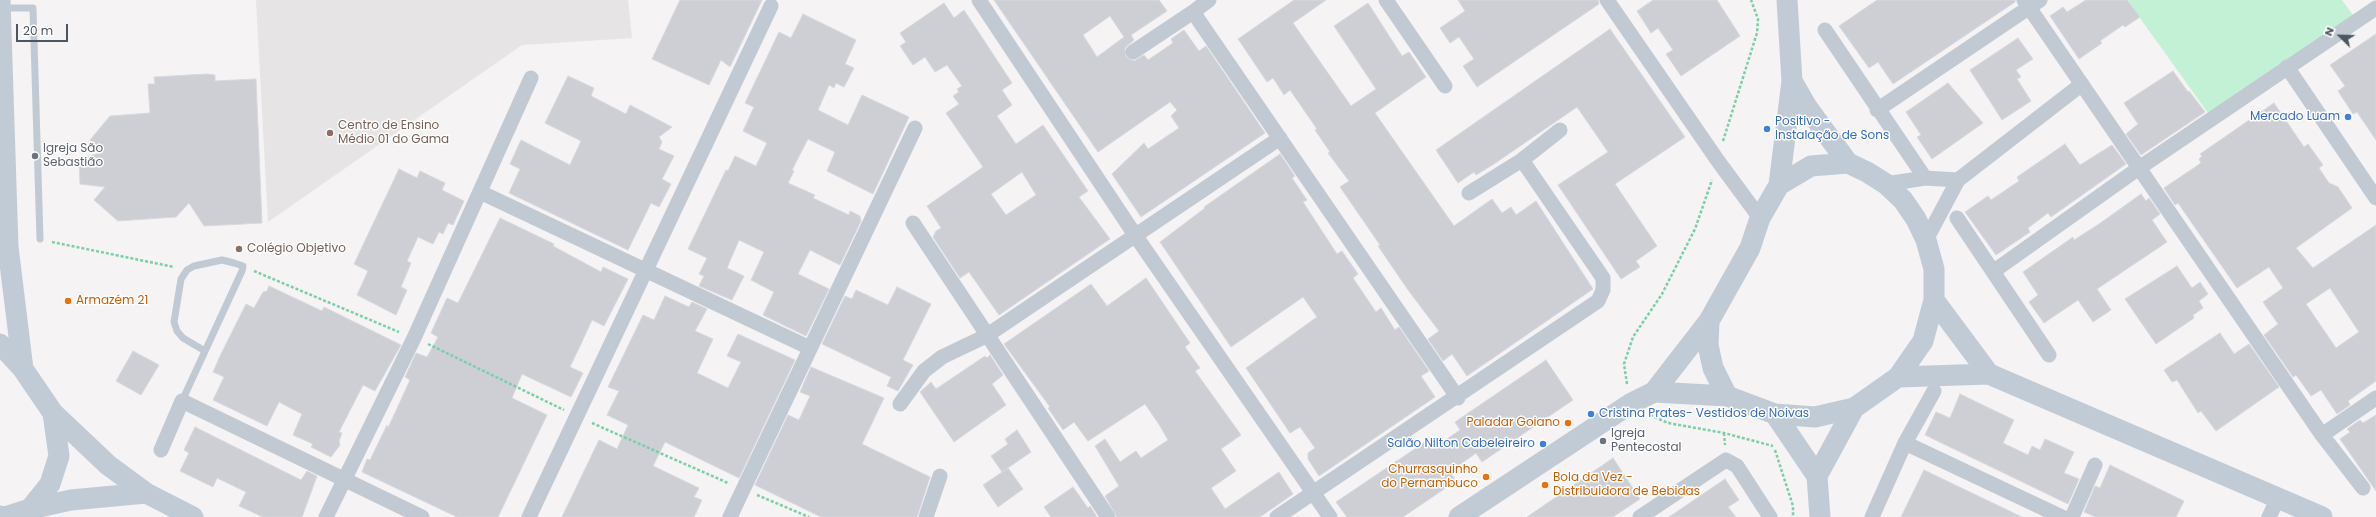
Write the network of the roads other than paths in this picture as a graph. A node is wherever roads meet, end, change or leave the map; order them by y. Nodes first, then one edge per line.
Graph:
1 (0, 0) edge
2 (979, 0) edge
3 (1209, 0) edge
4 (1386, 0) edge
5 (1607, 0) edge
6 (1787, 0) edge
7 (2031, 2) edge
8 (771, 6) dead end
9 (0, 8) edge
10 (2376, 8) edge
11 (1193, 12) junction
12 (1825, 30) dead end
13 (1133, 52) dead end
14 (2287, 67) junction
15 (531, 78) dead end
16 (1792, 81) junction
17 (2082, 84) junction
18 (1445, 86) dead end
19 (1877, 110) junction
20 (915, 128) dead end
21 (1560, 130) dead end
22 (1280, 138) junction
23 (1522, 160) junction
24 (1848, 163) junction
25 (2139, 168) junction
26 (1925, 178) junction
27 (1958, 180) junction
28 (1886, 184) junction
29 (1778, 185) junction
30 (480, 192) junction
31 (1469, 193) dead end
32 (2376, 198) edge
33 (1760, 218) junction
34 (1958, 218) dead end
35 (913, 224) dead end
36 (1134, 235) junction
37 (40, 239) road end
38 (1926, 240) junction
39 (646, 271) junction
40 (1994, 271) junction
41 (1934, 300) junction
42 (1709, 321) junction
43 (986, 336) junction
44 (0, 344) edge
45 (810, 348) junction
46 (205, 351) junction
47 (2048, 355) dead end
48 (24, 369) junction
49 (1989, 374) junction
50 (1898, 377) junction
51 (1934, 391) dead end
52 (1654, 392) junction
53 (1727, 396) junction
54 (1458, 398) junction
55 (2376, 398) edge
56 (182, 401) junction
57 (900, 404) dead end
58 (1854, 408) junction
59 (53, 413) junction
60 (1775, 414) junction
61 (2322, 435) junction
62 (1905, 443) junction
63 (161, 450) dead end
64 (2095, 465) dead end
65 (940, 476) dead end
66 (1817, 476) junction
67 (344, 481) junction
68 (2363, 488) dead end
69 (146, 493) junction
70 (1312, 493) junction
71 (2278, 498) junction
72 (30, 509) junction
73 (0, 516) edge
74 (5, 517) edge
75 (193, 517) edge
76 (326, 517) edge
77 (422, 517) edge
78 (529, 517) edge
79 (730, 517) edge
80 (926, 517) edge
81 (1108, 517) edge
82 (1277, 517) edge
83 (1330, 517) edge
84 (1459, 517) edge
85 (1640, 517) edge
86 (1770, 517) edge
87 (1820, 517) edge
88 (1872, 517) edge
89 (2062, 517) edge
90 (2072, 517) edge
91 (2269, 517) edge
92 (2322, 517) edge

1 - 9 street
2 - 36 street
3 - 11 street
4 - 18 street
5 - 33 street
6 - 16 street
7 - 17 street
7 - 19 street
8 - 39 street
9 - 37 lane
9 - 48 street
10 - 14 street
11 - 13 street
11 - 22 street
12 - 19 street
14 - 25 street
14 - 32 street
15 - 30 street
16 - 24 street
16 - 29 street
17 - 25 street
17 - 27 street
19 - 26 street
20 - 45 street
21 - 23 street
22 - 36 street
22 - 54 street
23 - 31 street
23 - 54 street
24 - 28 street
24 - 29 street
25 - 40 street
25 - 61 street
26 - 27 street
26 - 28 street
27 - 38 street
28 - 38 street
29 - 33 street
30 - 39 street
30 - 67 street
33 - 42 street
34 - 40 street
35 - 43 street
36 - 43 street
36 - 70 street
38 - 41 street
39 - 45 street
39 - 78 street
40 - 47 street
41 - 49 street
41 - 50 street
42 - 52 street
42 - 53 street
43 - 57 street
43 - 81 street
44 - 48 street
45 - 79 street
46 - 46 lane
46 - 56 lane
48 - 59 street
49 - 50 street
49 - 71 street
50 - 58 street
51 - 62 street
52 - 53 street
52 - 84 street
53 - 60 street
54 - 70 street
55 - 61 street
56 - 63 street
56 - 67 street
58 - 60 street
58 - 66 street
59 - 69 street
59 - 72 street
60 - 66 street
61 - 68 street
62 - 88 street
62 - 89 street
64 - 90 street
65 - 80 street
66 - 87 street
67 - 76 street
67 - 77 street
69 - 72 street
69 - 75 street
70 - 82 street
70 - 83 street
71 - 91 street
71 - 92 street
72 - 74 street
73 - 74 street
85 - 86 street

